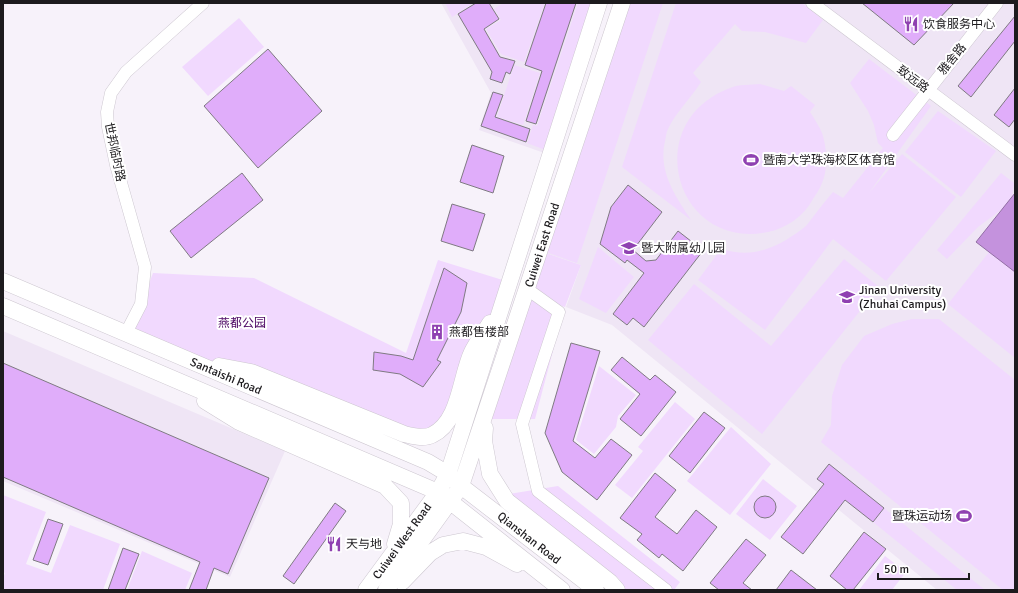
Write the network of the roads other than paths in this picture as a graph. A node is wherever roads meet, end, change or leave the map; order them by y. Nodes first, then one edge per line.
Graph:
1 (202, 3) edge
2 (599, 3) edge
3 (622, 3) edge
4 (812, 3) edge
5 (997, 3) edge
6 (928, 89) junction
7 (893, 134) dead end
8 (1015, 155) edge
9 (3, 281) edge
10 (527, 289) junction
11 (502, 305) junction
12 (3, 306) edge
13 (126, 333) junction
14 (191, 362) junction
15 (161, 374) junction
16 (486, 411) junction
17 (448, 474) junction
18 (461, 486) junction
19 (438, 492) junction
20 (450, 501) junction
21 (391, 555) junction
22 (557, 586) edge
23 (366, 590) edge
24 (386, 590) edge
25 (394, 590) edge
26 (596, 590) edge
27 (616, 590) edge
28 (666, 590) edge

1 - 13 street, 世邦临时路
2 - 11 main road, Cuiwei East Road
3 - 10 main road, Cuiwei East Road
4 - 6 street, 致远路
5 - 6 street, 雅舍路
6 - 7 street, 雅舍路
6 - 8 street, 致远路
9 - 13 main road, Santaishi Road
10 - 16 main road, Cuiwei East Road
10 - 28 street
11 - 14 main road
11 - 17 main road, Cuiwei East Road
12 - 15 main road, Santaishi Road
13 - 14 main road, Santaishi Road
14 - 17 main road, Santaishi Road
15 - 19 main road, Santaishi Road
15 - 21 main road
16 - 18 main road, Cuiwei East Road
16 - 27 main road
17 - 18 main road, Santaishi Road
17 - 19 main road, Cuiwei West Road
18 - 20 main road, Cuiwei West Road
18 - 26 main road, Qianshan Road
19 - 20 main road, Santaishi Road
19 - 21 main road, Cuiwei West Road
20 - 22 main road, Qianshan Road
20 - 24 main road, Cuiwei West Road
21 - 23 main road, Cuiwei West Road
22 - 25 main road

